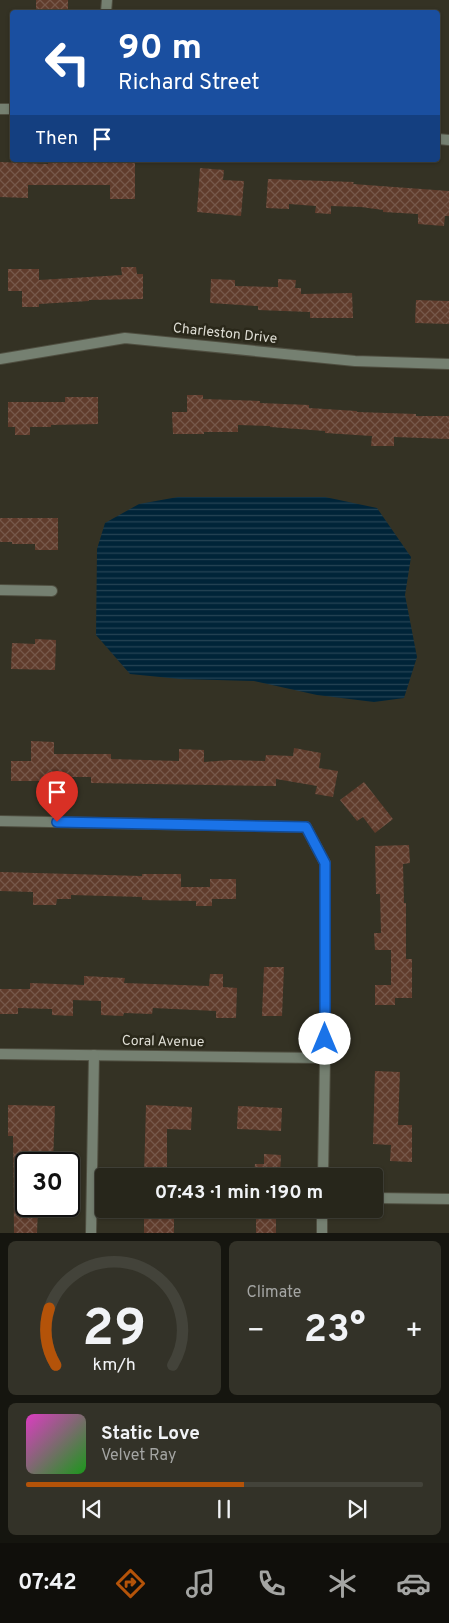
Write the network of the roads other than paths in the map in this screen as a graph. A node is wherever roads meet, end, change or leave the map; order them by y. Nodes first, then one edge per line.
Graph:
1 (0, 359) edge
2 (449, 364) edge
3 (0, 590) edge
4 (52, 591) dead end
5 (0, 821) edge
6 (0, 1054) edge
7 (94, 1055) junction
8 (325, 1058) junction
9 (323, 1168) edge
10 (383, 1198) edge
11 (449, 1200) edge
12 (322, 1218) edge
13 (92, 1233) edge
14 (322, 1233) edge

1 - 2 street, Charleston Drive
3 - 4 street
5 - 8 street
6 - 7 street, Coral Avenue
7 - 8 street, Coral Avenue
7 - 13 street
8 - 9 street
10 - 11 street
12 - 14 street

